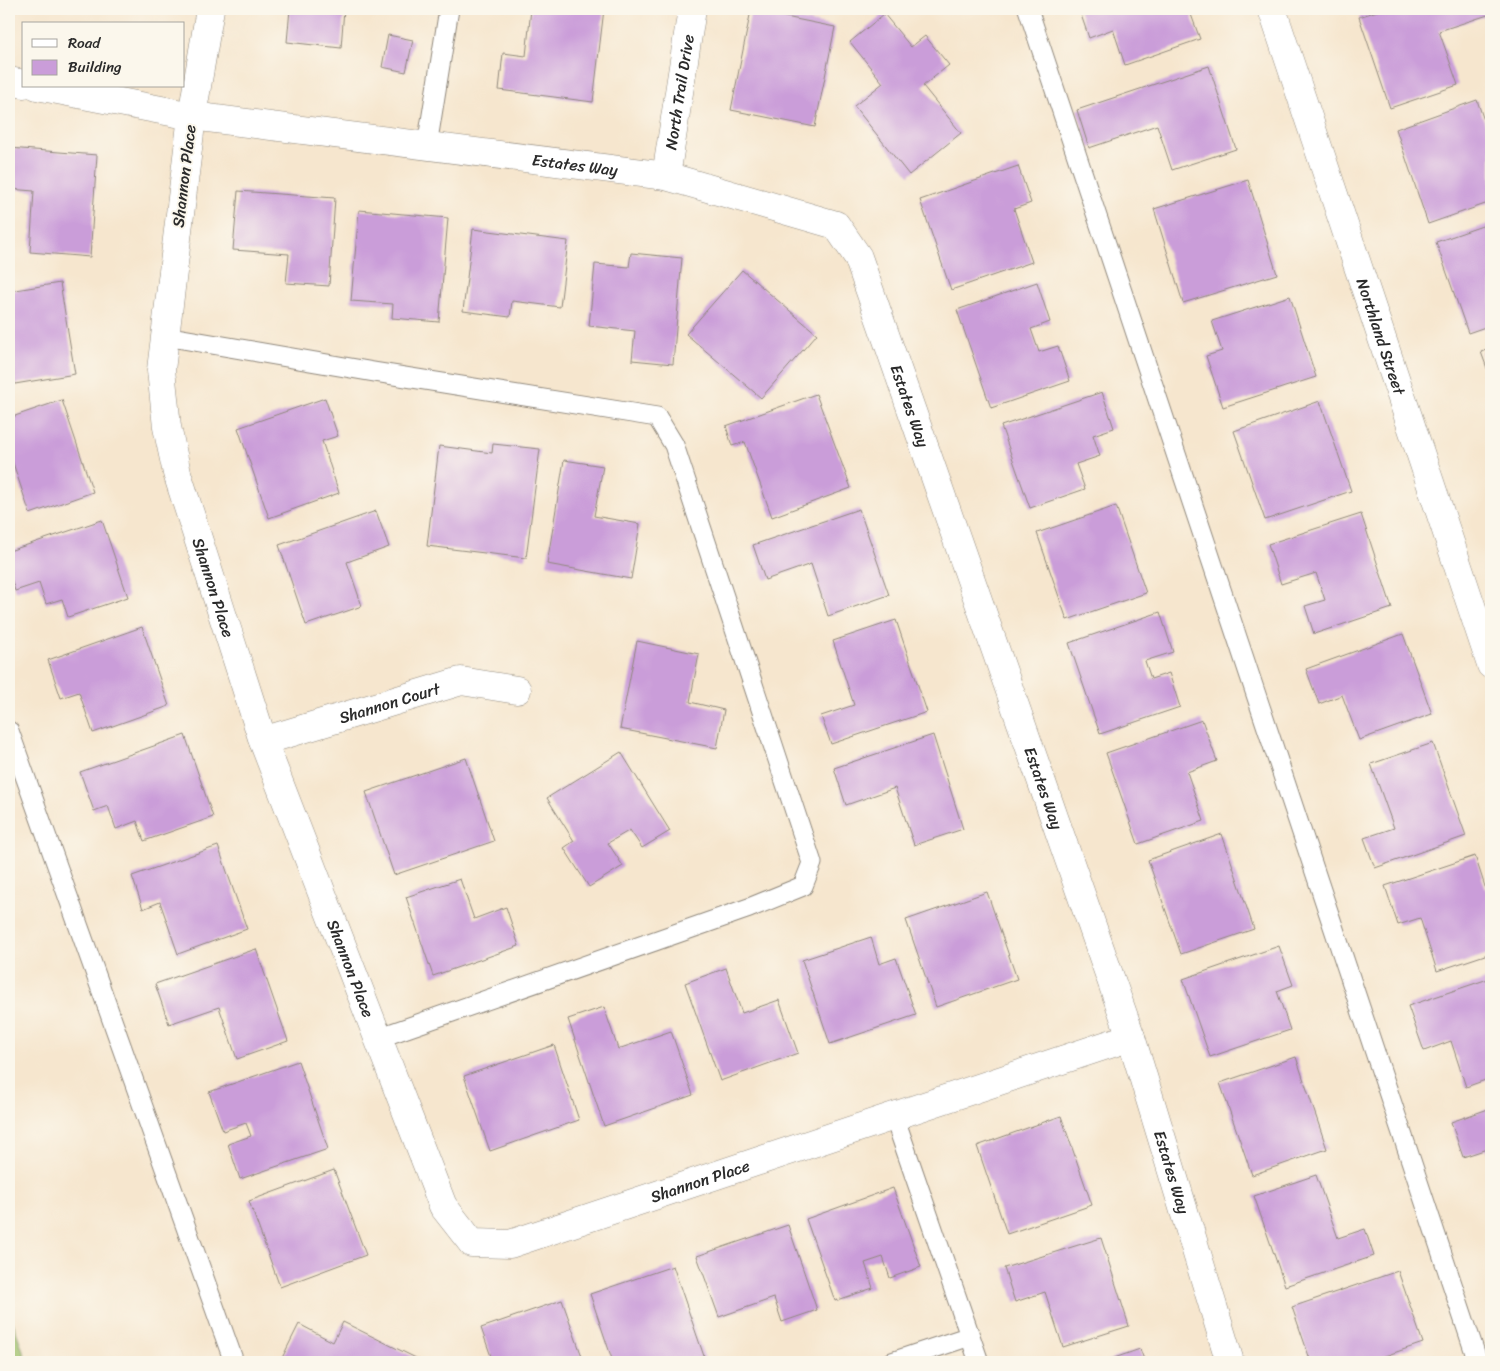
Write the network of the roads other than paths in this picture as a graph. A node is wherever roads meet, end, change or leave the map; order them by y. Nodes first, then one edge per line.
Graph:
1 (210, 9) edge
2 (449, 9) edge
3 (692, 9) edge
4 (1028, 9) edge
5 (1272, 9) edge
6 (9, 81) edge
7 (22, 84) edge
8 (48, 88) edge
9 (192, 116) junction
10 (427, 146) junction
11 (666, 176) junction
12 (165, 336) junction
13 (1491, 665) edge
14 (517, 690) dead end
15 (9, 731) edge
16 (263, 741) junction
17 (1130, 1037) junction
18 (378, 1038) junction
19 (894, 1116) junction
20 (970, 1336) junction
21 (234, 1362) edge
22 (892, 1362) edge
23 (979, 1362) edge
24 (1230, 1362) edge
25 (1478, 1362) edge

1 - 9 street, Shannon Place
2 - 10 lane
3 - 11 street, North Trail Drive
4 - 25 lane
5 - 13 street, Northland Street
6 - 7 street
8 - 9 street, Estates Way
9 - 10 street, Estates Way
9 - 12 street, Shannon Place
10 - 11 street, Estates Way
11 - 17 street, Estates Way
12 - 16 street, Shannon Place
12 - 18 lane
14 - 16 street, Shannon Court
15 - 21 lane
16 - 18 street, Shannon Place
17 - 19 street, Shannon Place
17 - 24 street, Estates Way
18 - 19 street, Shannon Place
19 - 20 lane
20 - 22 lane
20 - 23 lane

